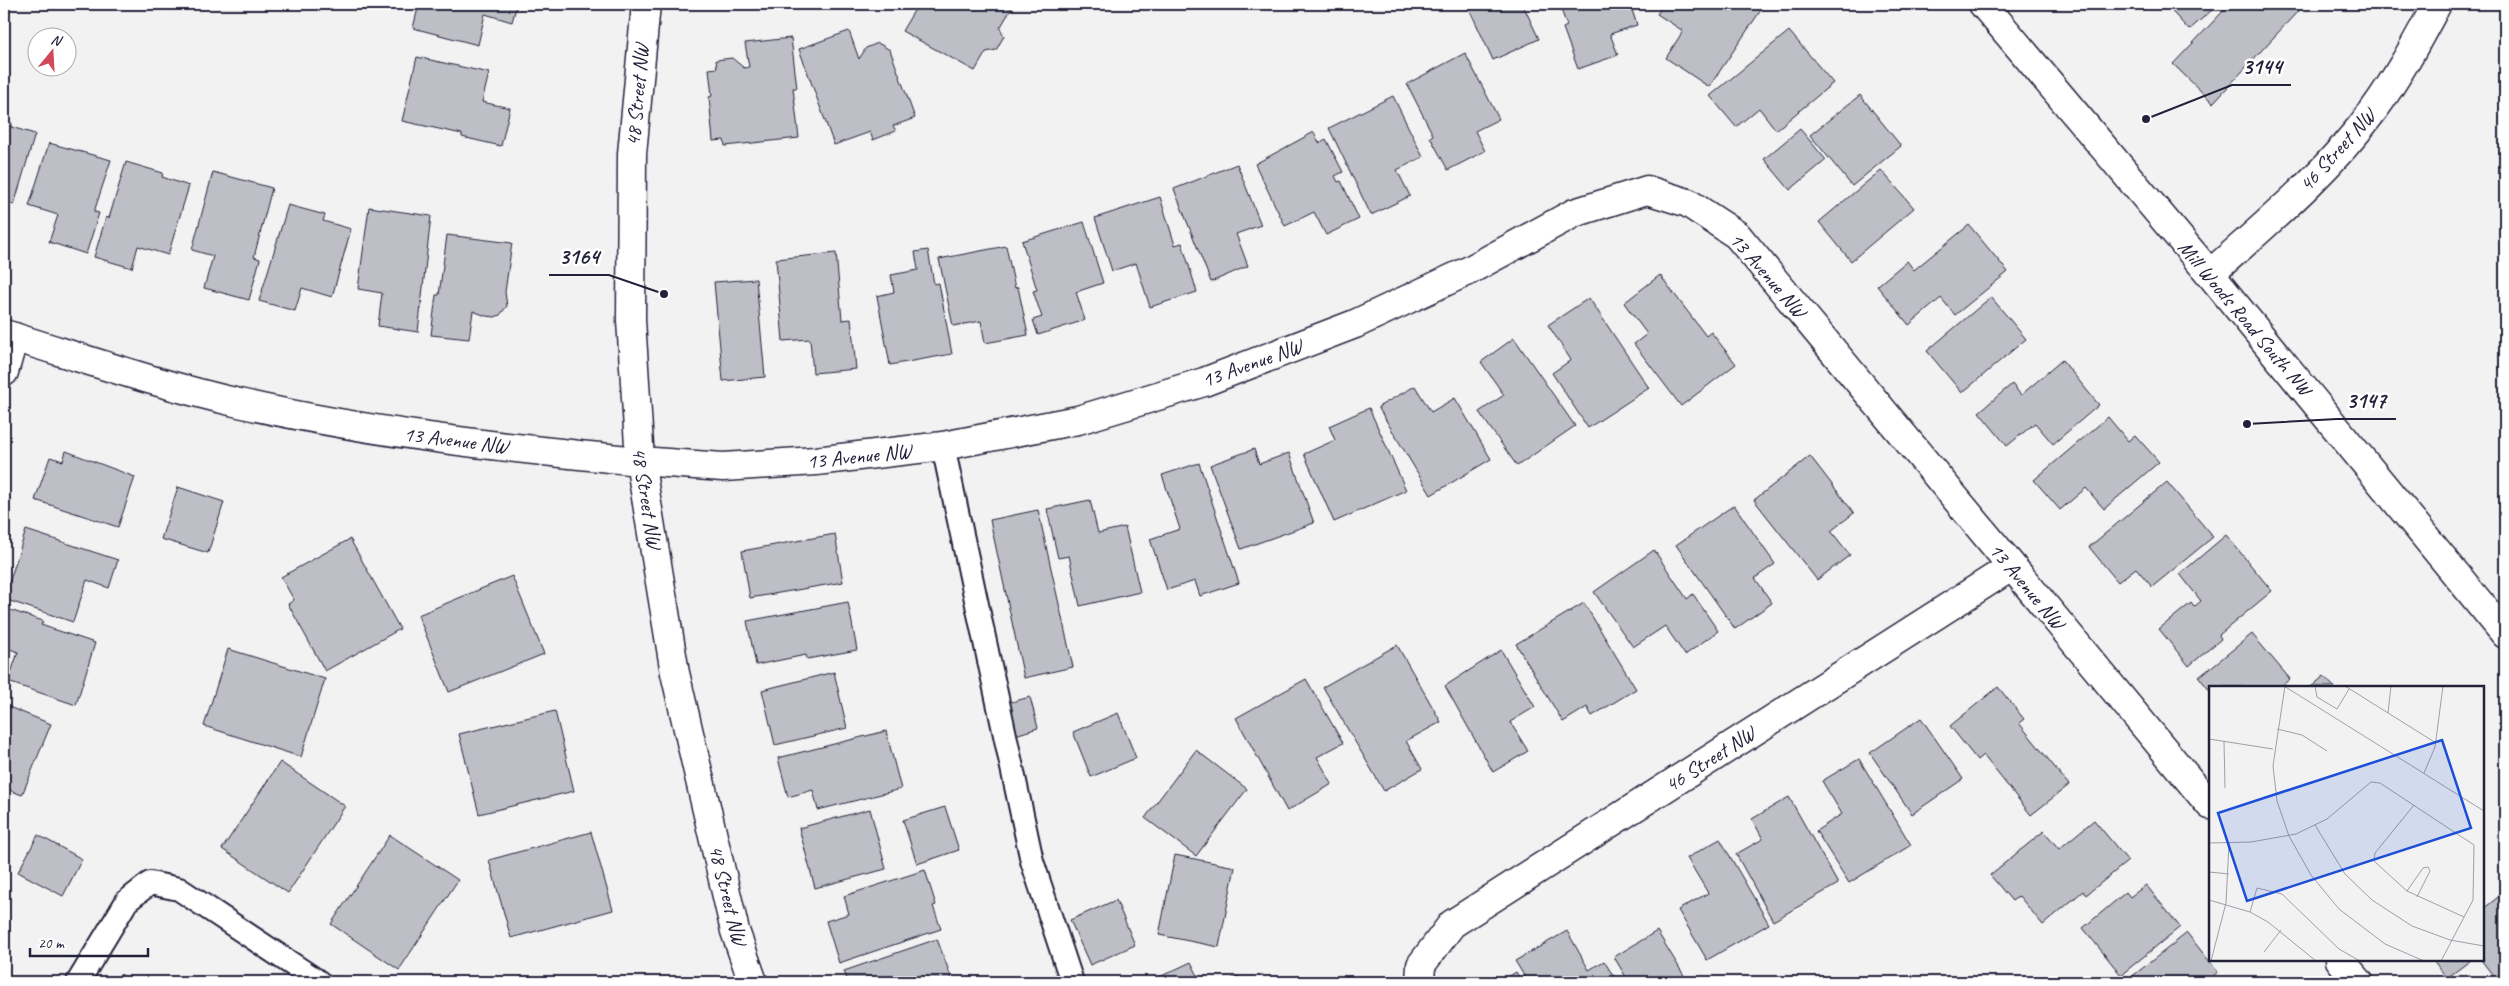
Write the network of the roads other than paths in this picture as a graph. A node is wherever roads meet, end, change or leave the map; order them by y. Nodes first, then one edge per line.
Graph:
1 (646, 4) edge
2 (1982, 4) edge
3 (2432, 6) edge
4 (2210, 274) junction
5 (9, 335) edge
6 (4, 372) edge
7 (943, 446) junction
8 (640, 461) junction
9 (2011, 567) junction
10 (2505, 634) edge
11 (2209, 804) edge
12 (2341, 961) edge
13 (1420, 974) edge
14 (78, 982) edge
15 (318, 982) edge
16 (753, 982) edge
17 (1072, 982) edge
18 (2359, 982) edge

1 - 8 street, 48 Street NW
2 - 4 street, Mill Woods Road South NW
3 - 4 street, 46 Street NW
4 - 10 street, Mill Woods Road South NW
5 - 6 street
5 - 8 street, 13 Avenue NW
7 - 8 street, 13 Avenue NW
7 - 9 street, 13 Avenue NW
7 - 17 lane
8 - 16 street, 48 Street NW
9 - 11 street, 13 Avenue NW
9 - 13 street, 46 Street NW
12 - 18 street
14 - 15 lane

